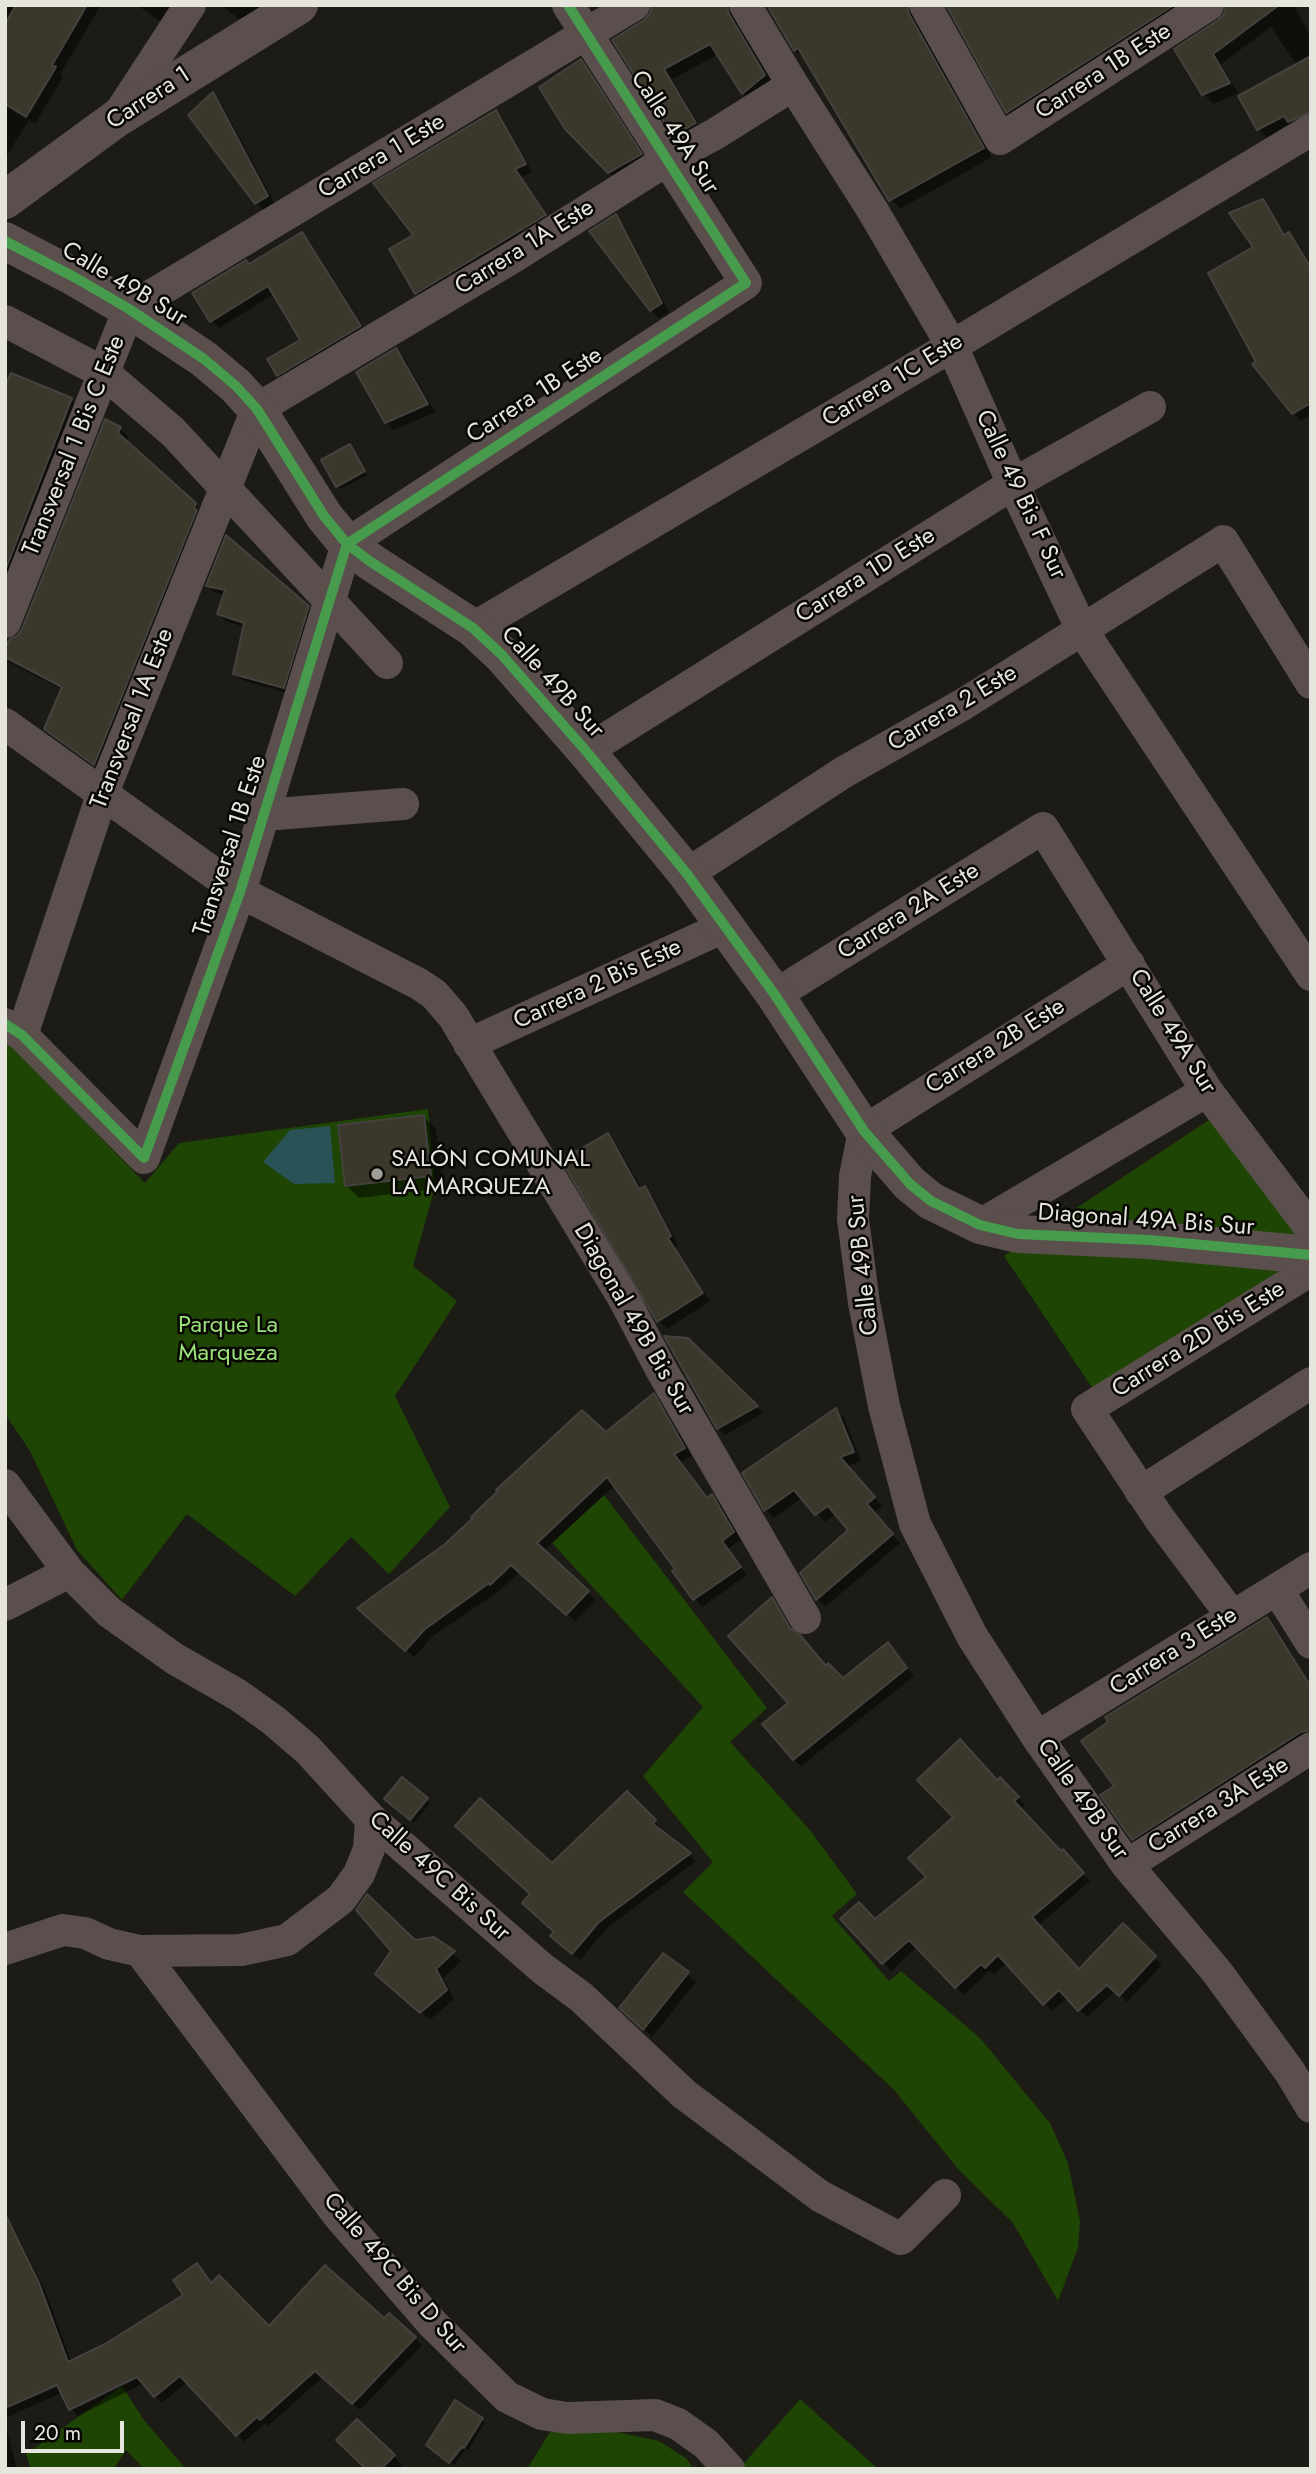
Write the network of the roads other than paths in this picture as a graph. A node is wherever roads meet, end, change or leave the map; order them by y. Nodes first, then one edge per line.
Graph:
1 (190, 5) edge
2 (299, 5) edge
3 (568, 5) edge
4 (635, 5) edge
5 (745, 5) edge
6 (925, 5) edge
7 (1208, 5) edge
8 (585, 34) junction
9 (793, 85) junction
10 (117, 118) junction
11 (1311, 130) edge
12 (667, 160) junction
13 (5, 200) edge
14 (5, 241) edge
15 (746, 283) joint
16 (129, 309) junction
17 (5, 321) edge
18 (952, 346) junction
19 (104, 373) junction
20 (1150, 408) dead end
21 (257, 409) junction
22 (1013, 484) junction
23 (225, 489) junction
24 (347, 544) junction
25 (331, 604) junction
26 (5, 622) edge
27 (473, 628) junction
28 (1082, 630) junction
29 (387, 663) dead end
30 (1311, 683) edge
31 (5, 724) edge
32 (586, 751) junction
33 (102, 795) junction
34 (403, 804) dead end
35 (264, 815) junction
36 (1043, 828) joint
37 (687, 874) junction
38 (240, 892) junction
39 (726, 926) junction
40 (1129, 964) junction
41 (1311, 975) edge
42 (775, 995) junction
43 (13, 1029) edge
44 (469, 1044) junction
45 (1207, 1091) junction
46 (864, 1131) junction
47 (980, 1225) junction
48 (1311, 1229) edge
49 (1311, 1255) edge
50 (1311, 1270) edge
51 (1311, 1383) edge
52 (5, 1485) edge
53 (1141, 1492) junction
54 (1311, 1568) edge
55 (69, 1572) junction
56 (1277, 1589) junction
57 (5, 1605) edge
58 (1232, 1616) junction
59 (805, 1618) dead end
60 (1311, 1643) edge
61 (1037, 1737) junction
62 (1311, 1748) edge
63 (372, 1819) junction
64 (1126, 1865) junction
65 (5, 1950) edge
66 (140, 1951) junction
67 (1309, 2102) edge
68 (945, 2195) dead end
69 (729, 2469) edge

1 - 10 street
2 - 10 street, Carrera 1
3 - 8 street, Calle 49A Sur
4 - 8 street, Carrera 1 Este
5 - 9 street, Calle 49 Bis F Sur
6 - 7 street, Carrera 1B Este
8 - 12 street, Calle 49A Sur
8 - 16 street, Carrera 1 Este
9 - 12 street, Carrera 1A Este
9 - 18 street, Calle 49 Bis F Sur
10 - 13 street, Carrera 1
11 - 18 street, Carrera 1C Este
12 - 15 street, Calle 49A Sur
12 - 21 street, Carrera 1A Este
14 - 16 street, Calle 49B Sur
15 - 24 street, Carrera 1B Este
16 - 19 street, Transversal 1 Bis C Este
16 - 21 street, Calle 49B Sur
17 - 19 street
18 - 22 street, Calle 49 Bis F Sur
18 - 27 street, Carrera 1C Este
19 - 23 street
19 - 26 street, Transversal 1 Bis C Este
20 - 22 street, Carrera 1D Este
21 - 23 street, Transversal 1A Este
21 - 24 street, Calle 49B Sur
22 - 28 street, Calle 49 Bis F Sur
22 - 32 street, Carrera 1D Este
23 - 25 street
23 - 33 street, Transversal 1A Este
24 - 25 street, Transversal 1B Este
24 - 27 street, Calle 49B Sur
25 - 29 street
25 - 35 street, Transversal 1B Este
27 - 32 street, Calle 49B Sur
28 - 30 street, Carrera 2 Este
28 - 37 street, Carrera 2 Este
28 - 41 street, Calle 49 Bis F Sur
31 - 33 street, Diagonal 49B Bis Sur
32 - 37 street, Calle 49B Sur
33 - 38 street, Diagonal 49B Bis Sur
33 - 43 street, Transversal 1A Este
34 - 35 street
35 - 38 street, Transversal 1B Este
36 - 40 street, Calle 49A Sur
36 - 42 street, Carrera 2A Este
37 - 39 street, Calle 49B Sur
38 - 43 street, Transversal 1B Este
38 - 44 street, Diagonal 49B Bis Sur
39 - 42 street, Calle 49B Sur
39 - 44 street, Carrera 2 Bis Este
40 - 45 street, Calle 49A Sur
40 - 46 street, Carrera 2B Este
42 - 46 street, Calle 49B Sur
44 - 59 street, Diagonal 49B Bis Sur
45 - 47 street
45 - 48 street, Calle 49A Sur
46 - 47 street, Diagonal 49A Bis Sur
46 - 61 street, Calle 49B Sur
47 - 49 street, Diagonal 49A Bis Sur
50 - 53 street, Carrera 2D Bis Este
51 - 53 street
52 - 55 street, Calle 49C Bis Sur
53 - 58 street
54 - 56 street, Carrera 3 Este
55 - 57 street
55 - 63 street, Calle 49C Bis Sur
56 - 58 street, Carrera 3 Este
56 - 60 street
58 - 61 street, Carrera 3 Este
61 - 64 street, Calle 49B Sur
62 - 64 street, Carrera 3A Este
63 - 66 street
63 - 68 street, Calle 49C Bis Sur
64 - 67 street, Calle 49B Sur
65 - 66 street
66 - 69 street, Calle 49C Bis D Sur

